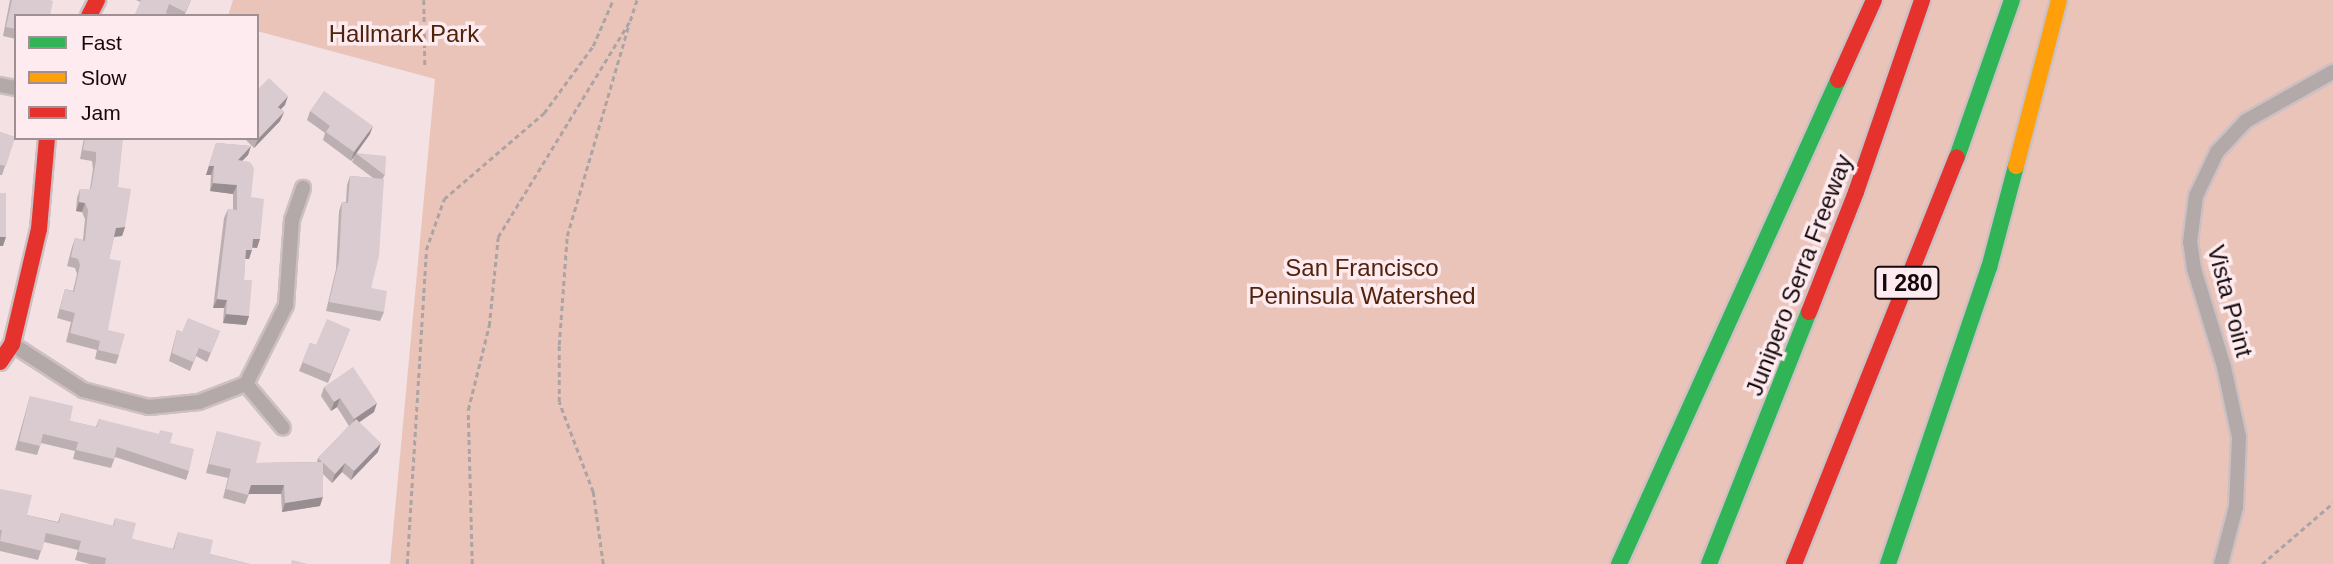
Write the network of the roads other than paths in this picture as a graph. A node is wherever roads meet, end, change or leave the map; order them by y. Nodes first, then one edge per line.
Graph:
1 (1874, 0) edge
2 (1922, 0) edge
3 (2012, 0) edge
4 (2059, 0) edge
5 (2333, 72) edge
6 (47, 140) edge
7 (303, 188) dead end
8 (12, 344) junction
9 (0, 362) edge
10 (246, 384) junction
11 (284, 428) dead end
12 (1619, 564) edge
13 (1709, 564) edge
14 (1794, 564) edge
15 (1888, 564) edge
16 (2221, 564) edge

1 - 12 main road
2 - 13 main road, Junipero Serra Freeway
3 - 14 main road, I 280
4 - 15 main road
5 - 16 street, Vista Point
6 - 8 main road
7 - 10 street
8 - 9 main road
8 - 10 street
10 - 11 street

